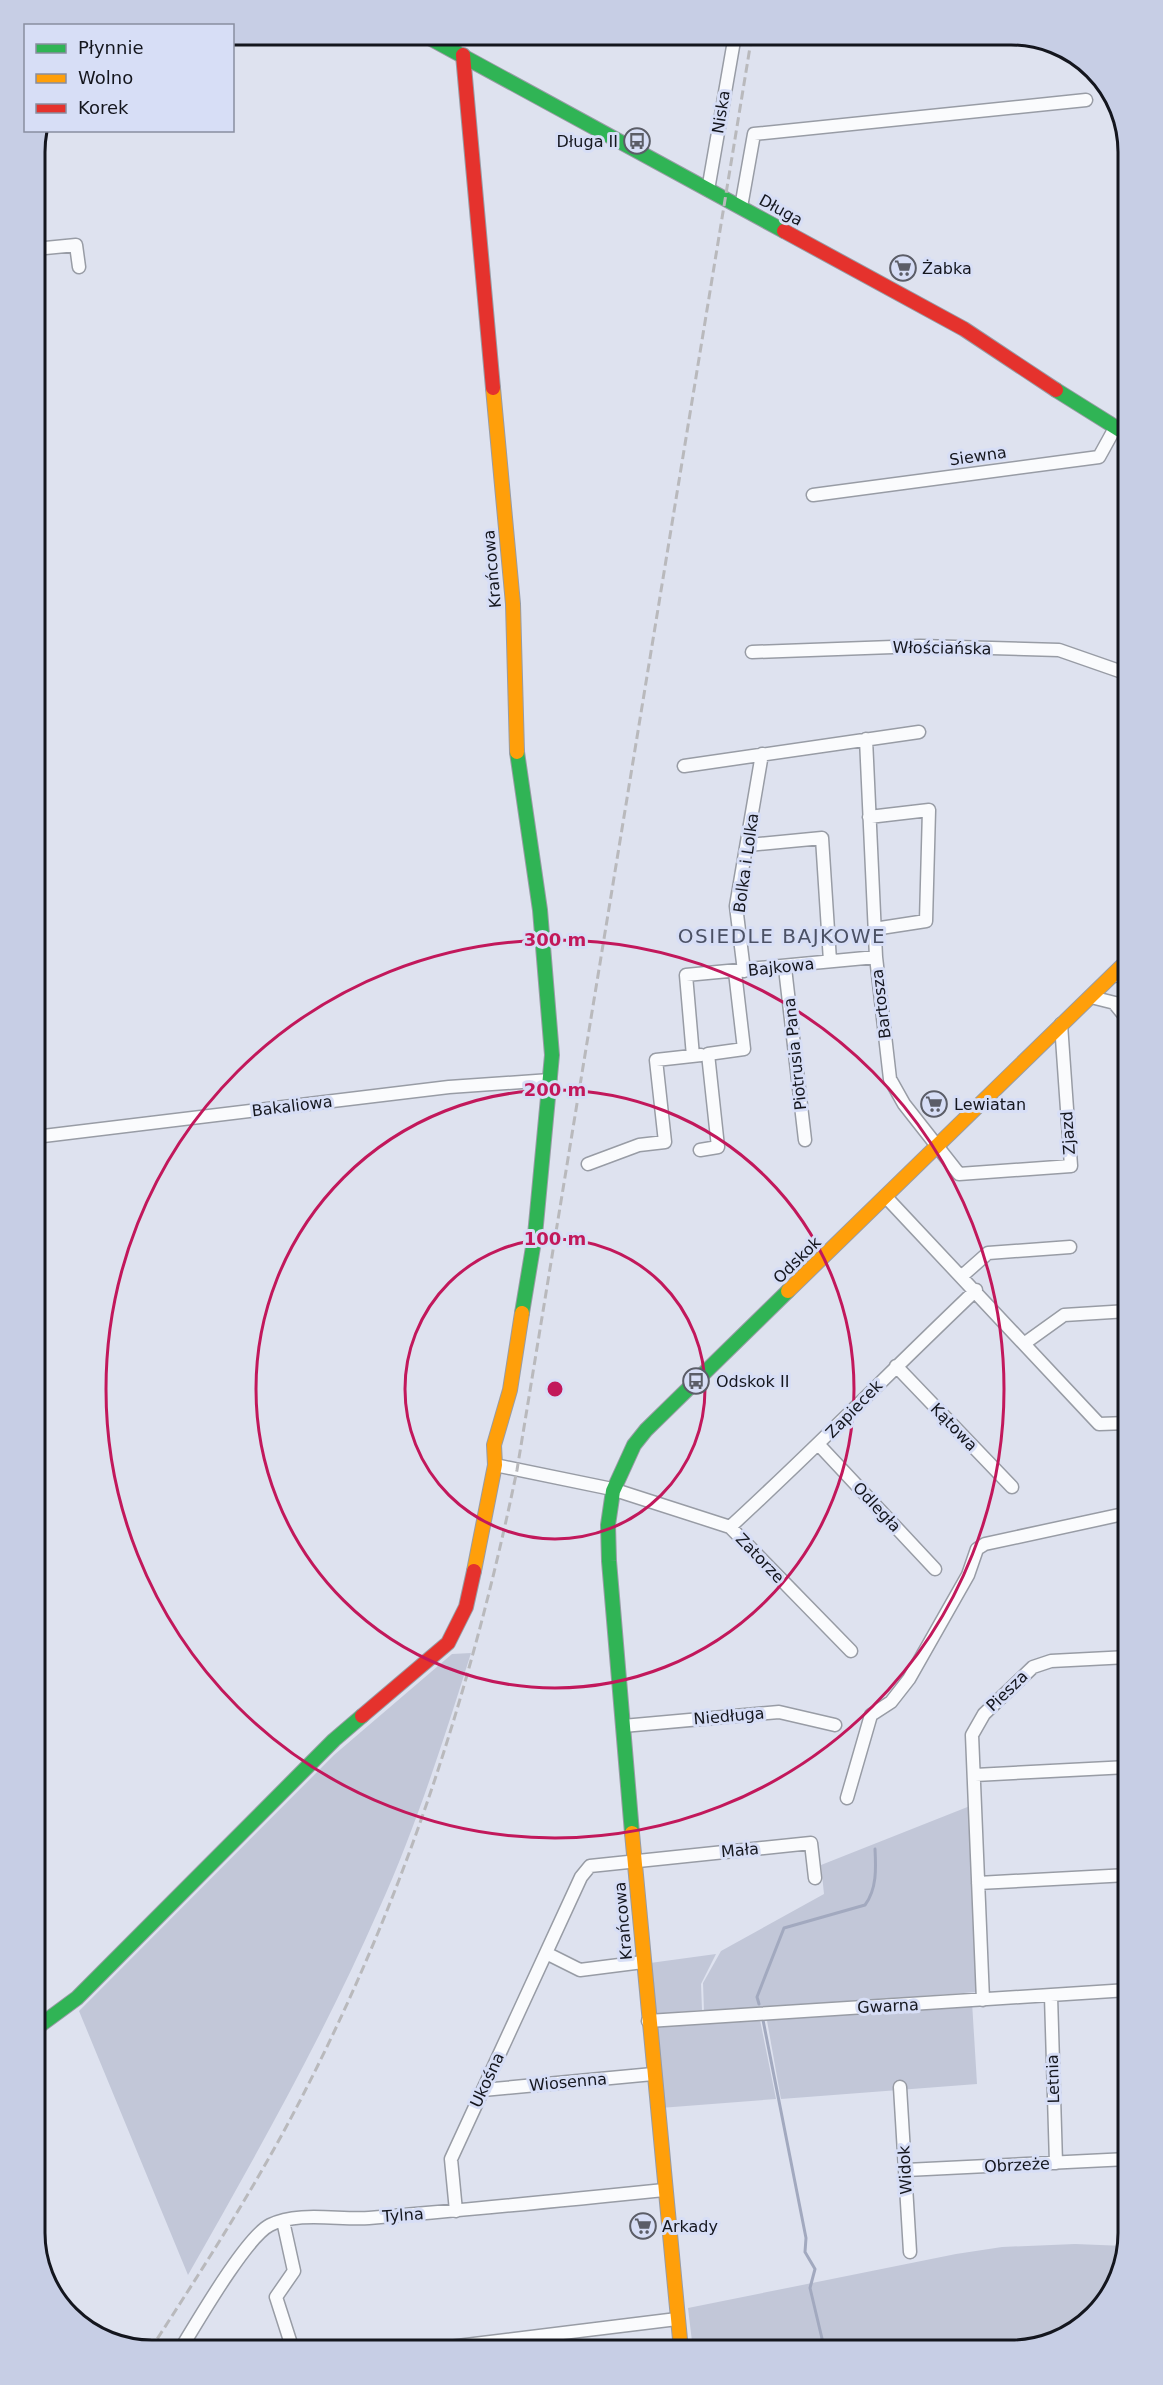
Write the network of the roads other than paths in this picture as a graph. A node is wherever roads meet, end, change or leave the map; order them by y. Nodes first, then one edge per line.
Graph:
1 (444, 45) edge
2 (733, 45) edge
3 (463, 55) junction
4 (1086, 100) dead end
5 (708, 190) junction
6 (741, 207) junction
7 (45, 248) edge
8 (79, 267) dead end
9 (1115, 428) junction
10 (1118, 430) edge
11 (813, 495) dead end
12 (752, 652) dead end
13 (1118, 671) edge
14 (919, 732) dead end
15 (866, 739) junction
16 (762, 754) junction
17 (684, 766) dead end
18 (869, 818) junction
19 (748, 845) junction
20 (874, 929) junction
21 (876, 957) junction
22 (830, 961) junction
23 (785, 968) junction
24 (1118, 970) edge
25 (740, 971) junction
26 (1118, 976) edge
27 (1109, 979) junction
28 (1091, 997) junction
29 (1118, 1001) edge
30 (1111, 1002) junction
31 (1118, 1009) edge
32 (1061, 1024) junction
33 (708, 1054) junction
34 (693, 1056) junction
35 (550, 1080) junction
36 (45, 1136) edge
37 (805, 1140) dead end
38 (938, 1145) junction
39 (700, 1150) dead end
40 (588, 1164) dead end
41 (886, 1197) junction
42 (1070, 1247) dead end
43 (962, 1276) junction
44 (976, 1290) junction
45 (1118, 1312) edge
46 (1024, 1343) junction
47 (896, 1366) junction
48 (1118, 1423) edge
49 (819, 1445) junction
50 (495, 1465) junction
51 (1012, 1487) dead end
52 (612, 1489) junction
53 (1118, 1516) edge
54 (730, 1527) junction
55 (935, 1569) dead end
56 (851, 1651) dead end
57 (1118, 1658) edge
58 (835, 1725) dead end
59 (622, 1726) junction
60 (1118, 1768) edge
61 (975, 1775) junction
62 (847, 1798) dead end
63 (634, 1859) junction
64 (1118, 1876) edge
65 (815, 1878) dead end
66 (978, 1883) junction
67 (546, 1953) junction
68 (643, 1962) junction
69 (1118, 1991) edge
70 (1051, 1996) junction
71 (983, 2000) junction
72 (45, 2021) edge
73 (648, 2021) junction
74 (653, 2074) junction
75 (900, 2087) dead end
76 (483, 2090) junction
77 (1118, 2160) edge
78 (1056, 2163) junction
79 (906, 2170) junction
80 (664, 2190) junction
81 (456, 2211) junction
82 (283, 2221) junction
83 (910, 2252) dead end
84 (677, 2319) junction
85 (186, 2340) edge
86 (290, 2340) edge
87 (506, 2340) edge
88 (680, 2340) edge

1 - 3 street, Długa
2 - 5 street, Niska
3 - 5 street, Długa
3 - 35 street, Krańcowa
4 - 6 street
5 - 6 street, Długa
6 - 9 street, Długa
7 - 8 street
9 - 10 street
9 - 11 street, Siewna
12 - 13 street, Włościańska
14 - 15 street
15 - 16 street
15 - 18 street, Bartosza
16 - 17 street
16 - 19 street, Bolka i Lolka
18 - 20 street, Bartosza
18 - 20 street
19 - 22 street
19 - 25 street, Bolka i Lolka
20 - 21 street, Bartosza
21 - 22 street, Bajkowa
21 - 38 street, Bartosza
22 - 23 street, Bajkowa
23 - 25 street, Bajkowa
23 - 37 street, Piotrusia Pana
24 - 27 street, Odskok
25 - 33 street, Bolka i Lolka
25 - 34 street, Bajkowa
26 - 27 street
27 - 28 street, Odskok
27 - 30 street
28 - 30 street
28 - 32 street, Odskok
29 - 30 street
30 - 31 street
32 - 38 street, Odskok
32 - 38 street, Zjazd
33 - 34 street
33 - 39 street
34 - 40 street
35 - 36 street, Bakaliowa
35 - 50 street, Krańcowa
38 - 41 street, Odskok
41 - 43 street
41 - 52 street, Odskok
42 - 43 street
43 - 44 street
44 - 46 street
44 - 47 street, Zapiecek
45 - 46 street
46 - 48 street
47 - 49 street, Zapiecek
47 - 51 street, Kątowa
49 - 54 street, Zapiecek
49 - 55 street, Odległa
50 - 52 street
50 - 72 street, Krańcowa
52 - 54 street, Zatorze
52 - 59 street, Krańcowa
53 - 62 street
54 - 56 street, Zatorze
57 - 61 street, Piesza
58 - 59 street, Niedługa
59 - 63 street, Krańcowa
60 - 61 street
61 - 66 street, Piesza
63 - 65 street, Mała
63 - 67 street, Ukośna
63 - 68 street, Krańcowa
64 - 66 street
66 - 71 street, Piesza
67 - 68 street
67 - 76 street, Ukośna
68 - 73 street, Krańcowa
69 - 70 street, Gwarna
70 - 71 street, Gwarna
70 - 78 street, Letnia
71 - 73 street, Gwarna
73 - 74 street, Krańcowa
74 - 76 street, Wiosenna
74 - 80 street, Krańcowa
75 - 79 street, Widok
76 - 81 street, Ukośna
77 - 78 street, Obrzeże
78 - 79 street, Obrzeże
79 - 83 street, Widok
80 - 81 street, Tylna
80 - 84 street, Krańcowa
81 - 82 street, Tylna
82 - 85 street, Tylna
82 - 86 street
84 - 87 street
84 - 88 street, Krańcowa

